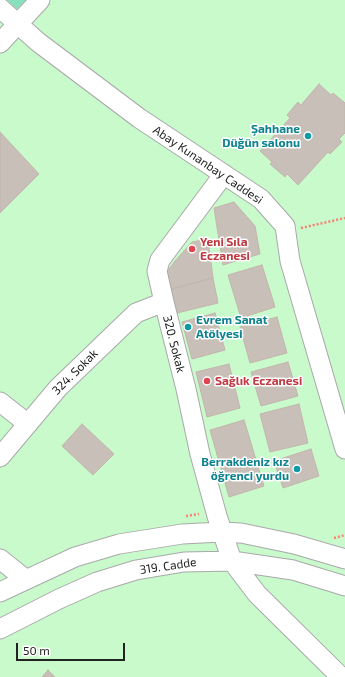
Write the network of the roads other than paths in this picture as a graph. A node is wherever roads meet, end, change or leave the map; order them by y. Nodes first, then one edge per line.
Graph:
1 (40, 0) edge
2 (0, 8) edge
3 (18, 24) junction
4 (0, 43) edge
5 (224, 174) junction
6 (164, 302) junction
7 (0, 402) edge
8 (28, 424) junction
9 (345, 449) edge
10 (0, 457) edge
11 (222, 532) junction
12 (0, 559) edge
13 (345, 559) edge
14 (232, 561) junction
15 (25, 579) junction
16 (345, 586) edge
17 (0, 592) edge
18 (0, 629) edge
19 (341, 677) edge

1 - 3 street
2 - 3 street, Abay Kunanbay Caddesi
3 - 4 street
3 - 5 street, Abay Kunanbay Caddesi
5 - 6 street, 320. Sokak
5 - 9 street, Abay Kunanbay Caddesi
6 - 8 street, 324. Sokak
6 - 11 street, 320. Sokak
7 - 8 street
8 - 10 street, 324. Sokak
11 - 13 street
11 - 14 street, 320. Sokak
11 - 15 street
12 - 15 street
14 - 16 street, 319. Cadde
14 - 18 street, 319. Cadde
14 - 19 street, 320. Sokak
15 - 17 street

